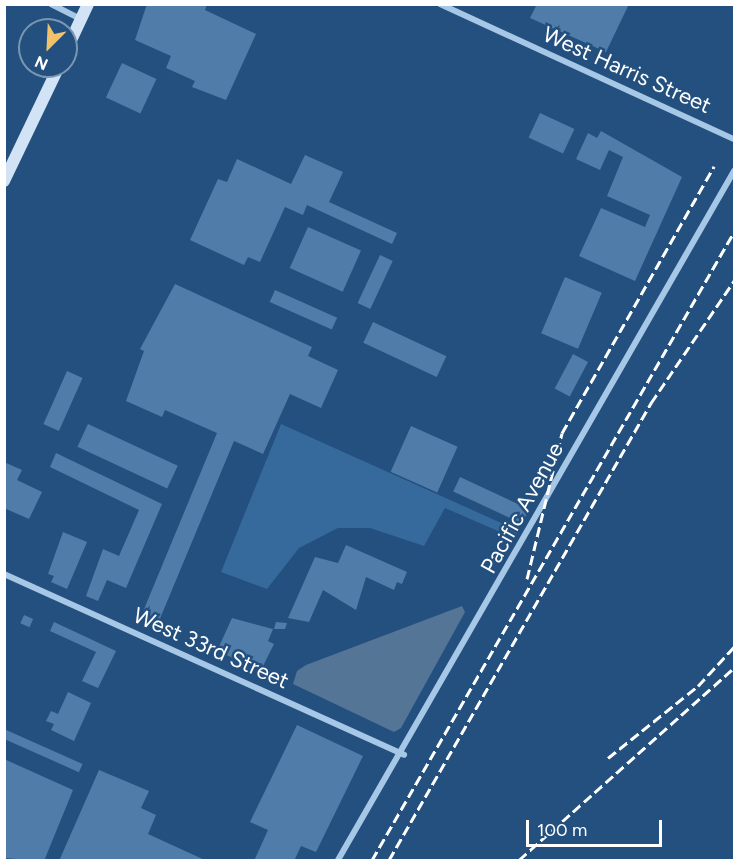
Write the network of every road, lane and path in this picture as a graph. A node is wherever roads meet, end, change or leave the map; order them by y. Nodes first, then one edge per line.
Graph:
1 (51, 4) edge
2 (88, 4) edge
3 (440, 4) edge
4 (81, 19) junction
5 (78, 25) edge
6 (53, 78) edge
7 (735, 139) edge
8 (735, 171) edge
9 (4, 181) edge
10 (4, 574) edge
11 (404, 755) junction
12 (338, 861) edge

1 - 4 street
2 - 4 main road
3 - 7 street, West Harris Street
4 - 5 main road
6 - 9 main road
8 - 11 street, Pacific Avenue
10 - 11 street, West 33rd Street
11 - 12 street, Pacific Avenue

